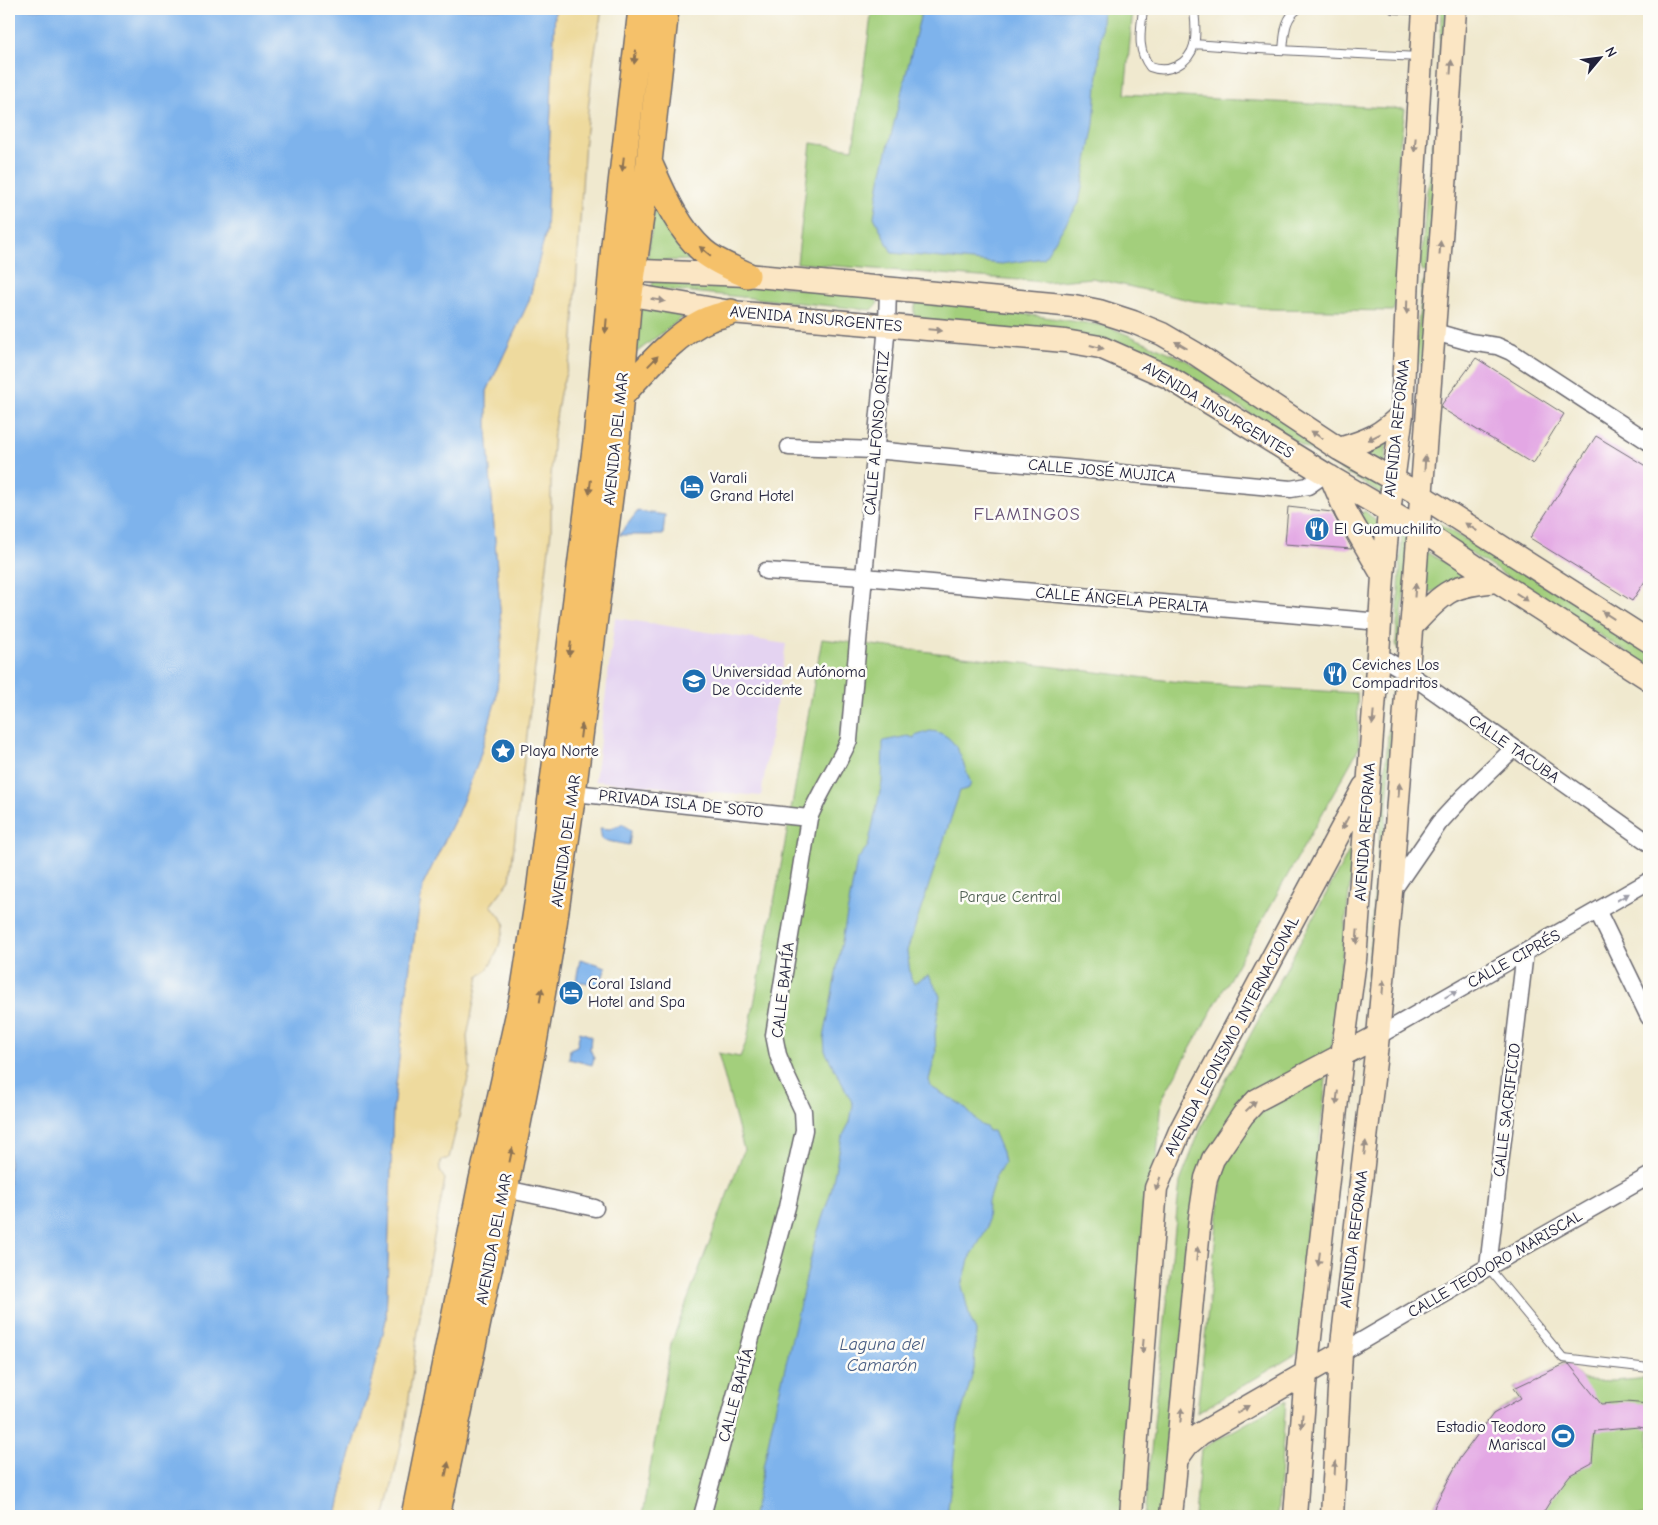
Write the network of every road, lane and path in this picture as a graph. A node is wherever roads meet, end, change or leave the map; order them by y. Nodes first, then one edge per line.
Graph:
1 (641, 9) edge
2 (666, 9) edge
3 (1143, 9) edge
4 (1194, 9) edge
5 (1298, 9) edge
6 (1393, 9) edge
7 (1424, 9) edge
8 (1455, 9) edge
9 (1194, 44) junction
10 (1283, 50) junction
11 (1422, 57) junction
12 (1418, 114) junction
13 (1448, 116) junction
14 (649, 162) junction
15 (747, 275) junction
16 (1408, 275) junction
17 (621, 282) junction
18 (1438, 282) junction
19 (888, 288) junction
20 (731, 312) junction
21 (887, 325) junction
22 (1435, 332) junction
23 (620, 397) junction
24 (1402, 414) junction
25 (1649, 442) edge
26 (789, 447) dead end
27 (1339, 449) junction
28 (875, 450) junction
29 (1328, 476) junction
30 (1394, 479) junction
31 (1422, 496) junction
32 (1389, 512) junction
33 (1419, 529) junction
34 (766, 571) dead end
35 (1383, 576) junction
36 (864, 577) junction
37 (1497, 581) junction
38 (1380, 622) junction
39 (1412, 626) junction
40 (1649, 641) edge
41 (1378, 655) junction
42 (1408, 673) junction
43 (1649, 679) edge
44 (1514, 748) junction
45 (1368, 780) junction
46 (563, 792) junction
47 (809, 818) junction
48 (1649, 843) edge
49 (1649, 881) edge
50 (1391, 892) junction
51 (1598, 912) junction
52 (1525, 952) junction
53 (1649, 1017) edge
54 (1378, 1036) junction
55 (1342, 1056) junction
56 (1649, 1176) edge
57 (492, 1186) junction
58 (595, 1208) dead end
59 (1488, 1267) junction
60 (1341, 1353) junction
61 (1649, 1368) edge
62 (1306, 1374) junction
63 (1177, 1459) junction
64 (414, 1516) edge
65 (437, 1516) edge
66 (702, 1516) edge
67 (1131, 1516) edge
68 (1171, 1516) edge
69 (1295, 1516) edge
70 (1332, 1516) edge

1 -> 17 main road, AVENIDA DEL MAR
2 - 14 main road, AVENIDA DEL MAR
3 - 9 lane
4 - 9 lane
5 - 10 lane
6 - 7 lane
7 - 11 main road, AVENIDA REFORMA
13 -> 8 main road, AVENIDA REFORMA
9 - 10 lane
10 - 11 lane
11 - 12 main road, AVENIDA REFORMA
12 - 13 main road
12 -> 16 main road, AVENIDA REFORMA
18 -> 13 main road, AVENIDA REFORMA
15 -> 14 main road
14 - 17 main road, AVENIDA DEL MAR
15 - 17 main road, AVENIDA INSURGENTES
15 - 19 main road, AVENIDA INSURGENTES
16 - 18 main road
16 -> 24 main road, AVENIDA REFORMA
17 -> 20 main road, AVENIDA INSURGENTES
17 - 23 main road, AVENIDA DEL MAR
17 -> 46 main road, AVENIDA DEL MAR
18 - 22 main road, AVENIDA REFORMA
19 - 21 street, CALLE ALFONSO ORTIZ
27 -> 19 main road, AVENIDA INSURGENTES
20 - 21 main road, AVENIDA INSURGENTES
23 -> 20 main road
21 - 28 street, CALLE ALFONSO ORTIZ
21 -> 29 main road, AVENIDA INSURGENTES
22 - 25 street
31 -> 22 main road, AVENIDA REFORMA
46 -> 23 main road, AVENIDA DEL MAR
24 -> 27 main road
24 - 30 main road, AVENIDA REFORMA
26 - 28 street, CALLE JOSÉ MUJICA
27 - 30 main road, AVENIDA INSURGENTES
28 - 29 street, CALLE JOSÉ MUJICA
28 - 36 street, CALLE ALFONSO ORTIZ
29 - 32 main road, AVENIDA INSURGENTES
29 - 35 main road
30 - 31 main road, AVENIDA INSURGENTES
30 - 32 main road, AVENIDA REFORMA
31 - 33 main road, AVENIDA REFORMA
40 -> 31 main road, AVENIDA INSURGENTES
32 - 33 main road, AVENIDA INSURGENTES
32 - 35 main road, AVENIDA REFORMA
33 - 37 main road, AVENIDA INSURGENTES
39 -> 33 main road, AVENIDA REFORMA
34 - 36 street, CALLE ÁNGELA PERALTA
35 - 38 main road, AVENIDA REFORMA
36 - 38 street, CALLE ÁNGELA PERALTA
36 - 47 street, CALLE BAHÍA
37 - 39 main road
37 -> 43 main road, AVENIDA INSURGENTES
38 - 41 main road, AVENIDA REFORMA
39 - 42 main road, AVENIDA REFORMA
41 - 42 street, CALLE TACUBA
41 -> 45 main road, AVENIDA REFORMA
42 - 44 street, CALLE TACUBA
50 -> 42 main road, AVENIDA REFORMA
44 - 48 street, CALLE TACUBA
44 - 50 street
45 -> 55 main road, AVENIDA REFORMA
45 -> 67 main road, AVENIDA LEONISMO INTERNACIONAL
46 - 47 street, PRIVADA ISLA DE SOTO
46 - 57 main road, AVENIDA DEL MAR
47 - 66 street, CALLE BAHÍA
51 -> 49 street, CALLE CIPRÉS
54 -> 50 main road, AVENIDA REFORMA
51 - 52 street, CALLE CIPRÉS
51 - 53 street
54 -> 52 street, CALLE CIPRÉS
52 - 59 street, CALLE SACRIFICIO
54 - 55 main road
60 -> 54 main road, AVENIDA REFORMA
55 -> 62 main road, AVENIDA REFORMA
63 -> 55 main road
56 - 59 street, CALLE TEODORO MARISCAL
57 - 58 street
57 - 64 main road, AVENIDA DEL MAR
65 -> 57 main road, AVENIDA DEL MAR
59 - 60 street, CALLE TEODORO MARISCAL
59 - 61 lane
60 - 62 main road
70 -> 60 main road, AVENIDA REFORMA
63 -> 62 main road
62 -> 69 main road, AVENIDA REFORMA
63 - 68 main road

